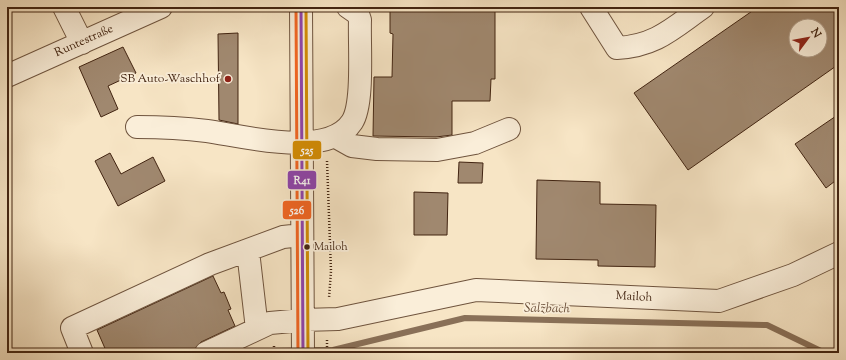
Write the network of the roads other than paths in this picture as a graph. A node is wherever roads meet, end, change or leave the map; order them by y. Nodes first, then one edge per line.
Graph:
1 (64, 7) edge
2 (161, 7) edge
3 (301, 7) edge
4 (348, 7) edge
5 (591, 7) edge
6 (703, 7) edge
7 (82, 42) junction
8 (7, 76) edge
9 (137, 127) dead end
10 (509, 129) dead end
11 (330, 138) junction
12 (302, 143) junction
13 (302, 235) junction
14 (248, 251) junction
15 (839, 253) edge
16 (257, 329) junction
17 (303, 335) edge
18 (82, 353) edge
19 (206, 353) edge

1 - 7 street
2 - 7 street, Runtestraße
3 - 12 street
4 - 11 street
5 - 6 street
7 - 8 street, Runtestraße
9 - 12 street
10 - 11 street
11 - 12 street
12 - 13 street
13 - 14 street
13 - 17 street
14 - 16 street
14 - 18 street
15 - 17 street, Mailoh
16 - 17 street, Mailoh
16 - 19 street, Mailoh

